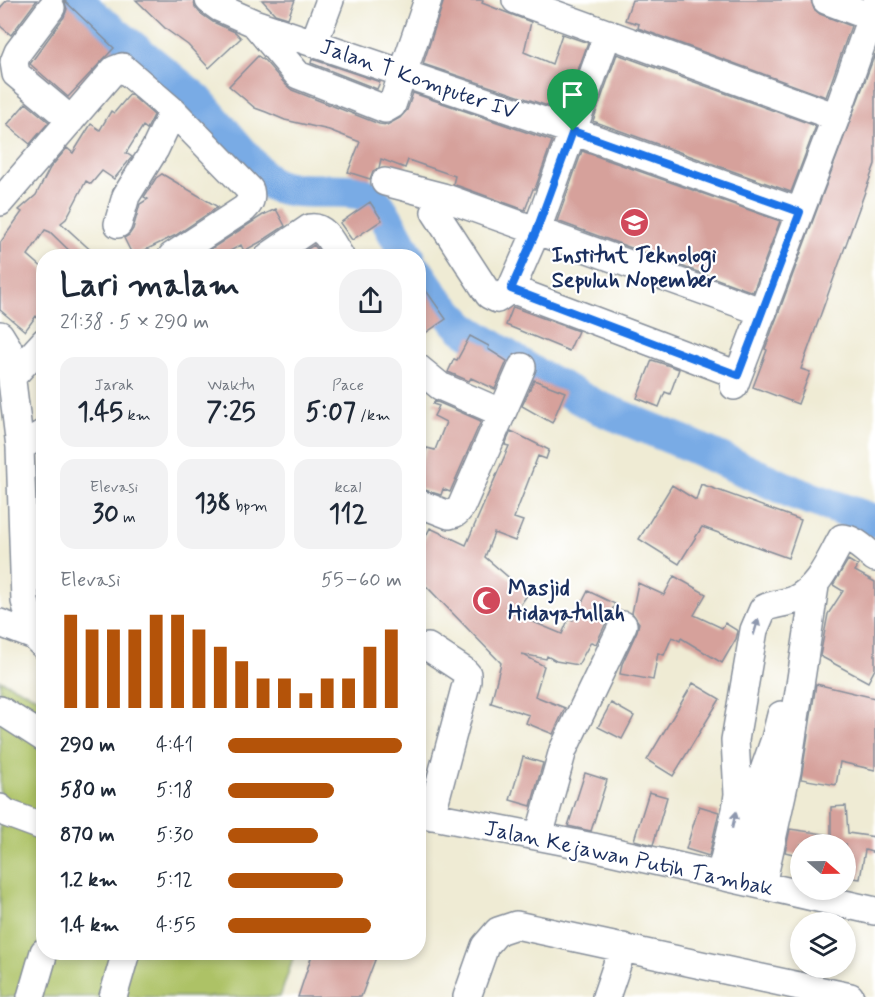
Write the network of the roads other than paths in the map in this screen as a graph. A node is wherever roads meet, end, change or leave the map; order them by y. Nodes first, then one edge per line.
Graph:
1 (209, 0) edge
2 (330, 0) edge
3 (428, 0) edge
4 (516, 0) edge
5 (826, 0) edge
6 (51, 8) dead end
7 (873, 11) edge
8 (254, 23) junction
9 (608, 33) junction
10 (314, 43) junction
11 (402, 73) junction
12 (173, 111) junction
13 (836, 117) junction
14 (71, 120) junction
15 (573, 131) junction
16 (385, 182) dead end
17 (443, 197) junction
18 (0, 202) edge
19 (800, 212) junction
20 (118, 224) dead end
21 (536, 232) junction
22 (183, 249) edge
23 (279, 249) edge
24 (335, 249) edge
25 (511, 289) junction
26 (763, 312) junction
27 (0, 334) edge
28 (36, 351) edge
29 (522, 367) dead end
30 (426, 375) edge
31 (12, 377) junction
32 (502, 413) junction
33 (36, 438) edge
34 (20, 447) junction
35 (426, 506) edge
36 (875, 558) edge
37 (815, 586) junction
38 (791, 601) junction
39 (2, 624) edge
40 (623, 625) dead end
41 (36, 635) edge
42 (36, 640) edge
43 (428, 647) dead end
44 (0, 710) edge
45 (36, 733) edge
46 (735, 775) junction
47 (762, 776) junction
48 (426, 812) edge
49 (426, 815) edge
50 (2, 819) edge
51 (36, 825) edge
52 (540, 836) junction
53 (742, 881) junction
54 (875, 911) edge
55 (624, 947) junction
56 (42, 960) edge
57 (124, 960) edge
58 (753, 987) edge
59 (31, 997) edge
60 (113, 997) edge
61 (467, 997) edge
62 (606, 997) edge
63 (850, 997) edge

1 - 8 street, Jalan T Komputer IV
2 - 10 street
3 - 11 street
4 - 9 street
5 - 7 street
6 - 14 street
7 - 13 street
8 - 10 street, Jalan T Komputer IV
8 - 11 street
9 - 13 street
9 - 15 street
10 - 11 street, Jalan T Komputer IV
11 - 15 street, Jalan T Komputer IV
12 - 14 street
12 - 20 street
12 - 22 street
13 - 19 street
14 - 18 street
15 - 19 street, Jalan T Komputer IV
15 - 21 street
16 - 17 street
17 - 21 street
17 - 25 street
19 - 26 street
21 - 25 street
21 - 26 street
23 - 24 street
25 - 26 street
27 - 31 street
28 - 31 street
29 - 32 street
30 - 32 street
31 - 34 street
32 - 35 street
33 - 34 street
34 - 41 street
36 - 37 street
37 - 38 street
37 - 53 street
46 -> 38 street
38 - 47 street
39 - 42 street
40 - 52 street
43 - 48 street
44 - 45 street
46 - 47 street
53 -> 46 street
47 - 53 street
49 - 52 street, Jalan Kejawan Putih Tambak
50 - 51 street
52 - 53 street, Jalan Kejawan Putih Tambak
53 - 54 street, Jalan Kejawan Putih Tambak
55 - 58 street
55 - 61 street
55 - 62 street
56 - 59 street
57 - 60 street
58 - 63 street

